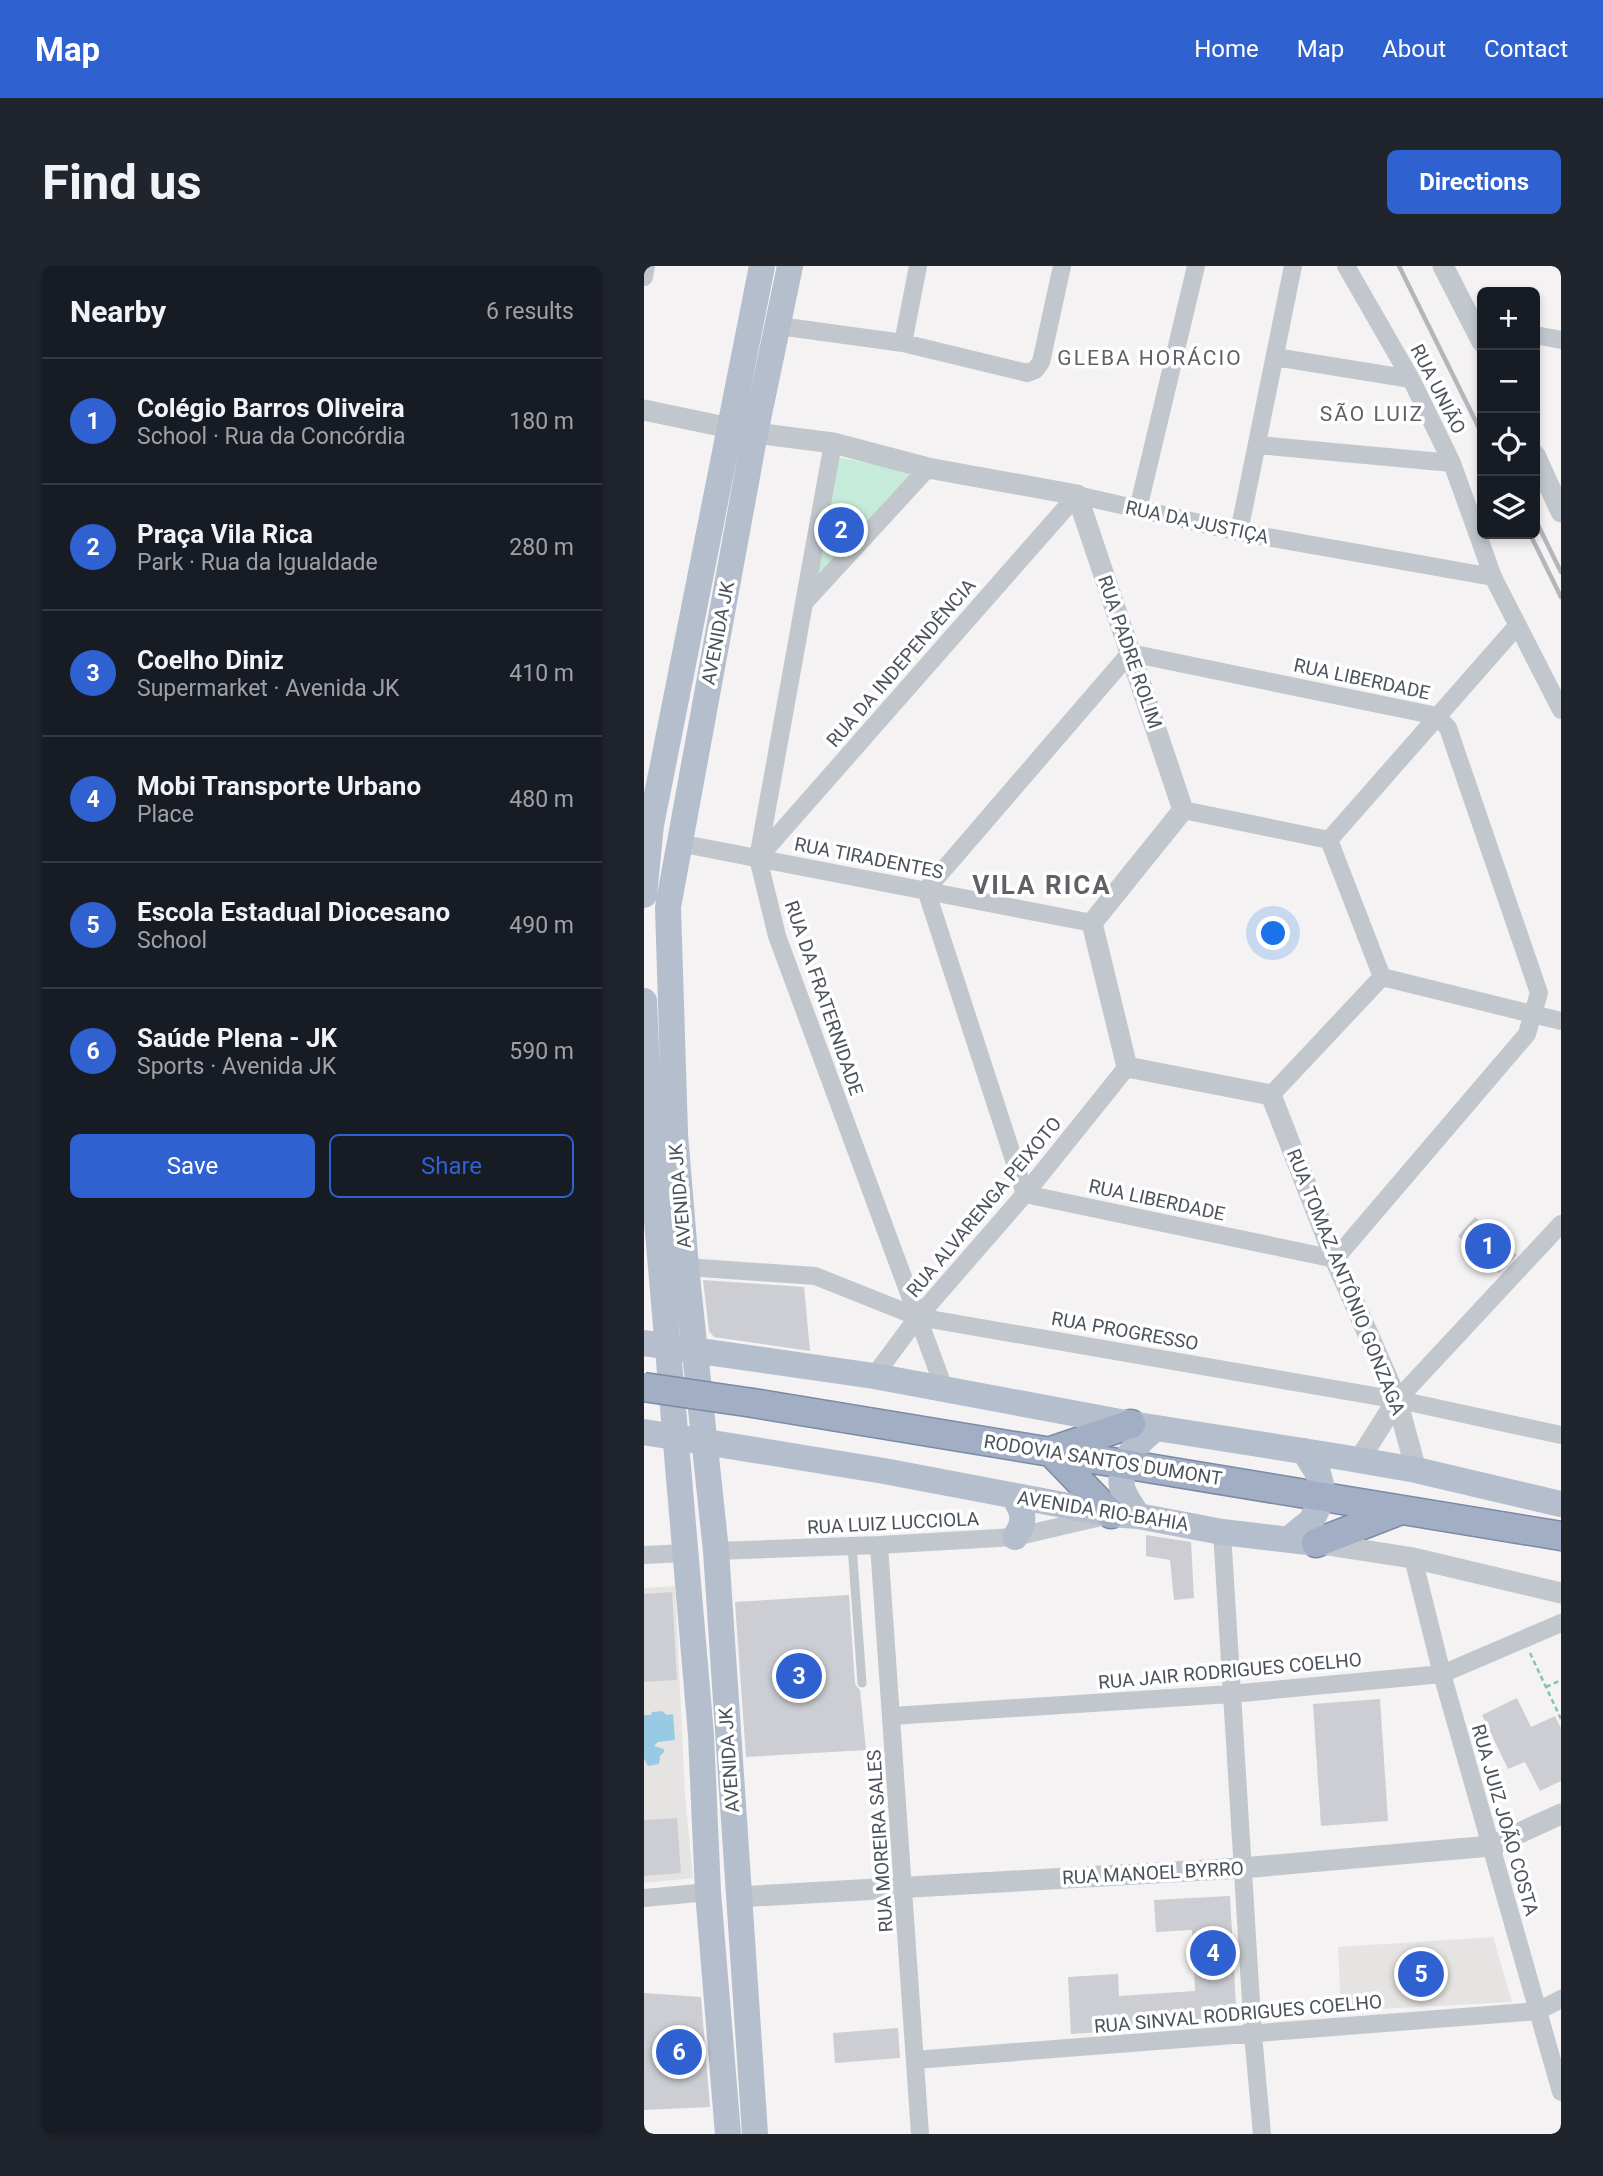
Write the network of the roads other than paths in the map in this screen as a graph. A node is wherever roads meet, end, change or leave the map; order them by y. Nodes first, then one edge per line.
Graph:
1 (646, 266) edge
2 (762, 266) edge
3 (790, 266) edge
4 (918, 266) edge
5 (1062, 266) edge
6 (1196, 266) edge
7 (1293, 266) edge
8 (1346, 266) edge
9 (1443, 266) edge
10 (644, 277) edge
11 (779, 326) junction
12 (1477, 327) edge
13 (1540, 336) edge
14 (1561, 340) edge
15 (903, 343) junction
16 (1275, 357) junction
17 (1411, 379) junction
18 (645, 416) edge
19 (743, 431) junction
20 (833, 443) junction
21 (1258, 444) junction
22 (1452, 463) junction
23 (1540, 466) edge
24 (928, 468) junction
25 (1077, 495) junction
26 (1138, 509) junction
27 (1561, 512) edge
28 (1239, 532) junction
29 (1493, 577) junction
30 (804, 603) junction
31 (1517, 626) junction
32 (1130, 653) junction
33 (1561, 710) edge
34 (1437, 716) junction
35 (1183, 810) junction
36 (647, 831) edge
37 (1329, 839) junction
38 (679, 842) junction
39 (758, 858) junction
40 (926, 890) junction
41 (644, 895) edge
42 (1092, 923) junction
43 (1382, 977) junction
44 (644, 1001) edge
45 (1533, 1014) junction
46 (1561, 1021) edge
47 (1127, 1067) junction
48 (1271, 1095) junction
49 (647, 1137) edge
50 (1025, 1194) junction
51 (1561, 1224) edge
52 (1335, 1259) junction
53 (686, 1267) junction
54 (918, 1317) junction
55 (670, 1348) edge
56 (874, 1376) junction
57 (644, 1387) edge
58 (944, 1388) junction
59 (1397, 1400) junction
60 (1144, 1426) junction
61 (644, 1432) edge
62 (1561, 1435) edge
63 (676, 1436) junction
64 (704, 1441) junction
65 (1049, 1451) junction
66 (1304, 1451) junction
67 (1359, 1460) junction
68 (1125, 1464) junction
69 (1416, 1470) junction
70 (1324, 1496) junction
71 (1014, 1497) junction
72 (1561, 1504) edge
73 (1404, 1509) junction
74 (1124, 1515) junction
75 (1222, 1532) junction
76 (1561, 1536) edge
77 (1015, 1537) junction
78 (1303, 1541) junction
79 (879, 1545) junction
80 (852, 1546) junction
81 (716, 1551) junction
82 (686, 1553) junction
83 (644, 1555) edge
84 (1413, 1558) junction
85 (1561, 1592) edge
86 (1561, 1623) edge
87 (1442, 1674) junction
88 (862, 1683) dead end
89 (1231, 1694) junction
90 (891, 1716) junction
91 (1561, 1814) edge
92 (1491, 1846) junction
93 (1242, 1868) junction
94 (904, 1887) junction
95 (708, 1892) junction
96 (738, 1897) junction
97 (644, 1898) edge
98 (1561, 1999) edge
99 (1538, 2011) junction
100 (1253, 2034) junction
101 (915, 2060) junction
102 (1561, 2092) edge
103 (728, 2134) edge
104 (755, 2134) edge
105 (920, 2134) edge
106 (1262, 2134) edge

1 - 10 street
2 - 19 main road, AVENIDA JK
3 - 11 main road, AVENIDA JK
4 - 15 street
5 - 15 street
6 - 26 street
7 - 16 street
8 - 17 street, RUA UNIÃO
9 - 12 street
11 - 15 street
11 - 19 main road, AVENIDA JK
13 - 14 street
16 - 17 street
16 - 21 street
17 - 22 street, RUA UNIÃO
18 - 19 street, RUA DA JUSTIÇA
19 - 20 street, RUA DA JUSTIÇA
19 - 36 main road, AVENIDA JK
19 - 38 main road, AVENIDA JK
20 - 24 street, RUA DA JUSTIÇA
20 - 30 street, RUA DA FRATERNIDADE
21 - 22 street
21 - 28 street
22 - 29 street, RUA UNIÃO
23 - 27 street
24 - 25 street, RUA DA JUSTIÇA
24 - 30 street
25 - 26 street, RUA DA JUSTIÇA
25 - 32 street, RUA PADRE ROLIM
25 - 39 street, RUA DA INDEPENDÊNCIA
26 - 28 street, RUA DA JUSTIÇA
28 - 29 street, RUA DA JUSTIÇA
29 - 31 street
30 - 39 street, RUA DA FRATERNIDADE
31 - 33 street
31 - 34 street
32 - 34 street, RUA LIBERDADE
32 - 35 street, RUA PADRE ROLIM
32 - 40 street
34 - 37 street
34 - 45 street, RUA LIBERDADE
35 - 37 street
35 - 42 street
36 - 41 main road, AVENIDA JK
37 - 43 street
38 - 39 street, RUA TIRADENTES
38 - 53 main road, AVENIDA JK
39 - 40 street, RUA TIRADENTES
39 - 54 street, RUA DA FRATERNIDADE
40 - 42 street, RUA TIRADENTES
40 - 50 street
42 - 47 street
43 - 45 street
43 - 48 street
44 - 49 main road, AVENIDA JK
45 - 46 street
45 - 52 street, RUA LIBERDADE
47 - 48 street
47 - 50 street, RUA ALVARENGA PEIXOTO
48 - 52 street, RUA TOMAZ ANTÔNIO GONZAGA
49 - 55 main road, AVENIDA JK
50 - 52 street, RUA LIBERDADE
50 - 54 street, RUA ALVARENGA PEIXOTO
51 - 59 street
52 - 59 street, RUA TOMAZ ANTÔNIO GONZAGA
53 - 54 street, RUA PROGRESSO
53 - 55 main road, AVENIDA JK
54 - 56 street, RUA ALVARENGA PEIXOTO
54 - 58 street, RUA DA FRATERNIDADE
54 - 59 street, RUA PROGRESSO
55 - 56 main road
55 - 63 main road, AVENIDA JK
55 - 64 main road, AVENIDA JK
56 - 58 main road
57 - 65 highway, RODOVIA SANTOS DUMONT, bridge
58 - 60 main road
59 - 62 street, RUA PROGRESSO
59 - 67 street
59 - 69 street, RUA TOMAZ ANTÔNIO GONZAGA
60 - 65 highway
60 - 66 main road
60 - 68 main road
61 - 63 main road, AVENIDA RIO-BAHIA
63 - 64 main road, AVENIDA RIO-BAHIA
63 - 82 main road, AVENIDA JK
64 - 71 main road, AVENIDA RIO-BAHIA
64 - 81 main road, AVENIDA JK
65 - 68 highway, RODOVIA SANTOS DUMONT
65 - 74 highway
66 - 67 main road
66 - 70 main road
67 - 69 main road
68 - 70 highway, RODOVIA SANTOS DUMONT
68 - 74 main road
69 - 72 main road
70 - 73 highway, RODOVIA SANTOS DUMONT
70 - 78 main road
71 - 74 main road, AVENIDA RIO-BAHIA
71 - 77 main road
73 - 76 highway, RODOVIA SANTOS DUMONT
73 - 78 highway
74 - 75 main road, AVENIDA RIO-BAHIA
74 - 77 street, RUA LUIZ LUCCIOLA
75 - 78 main road, AVENIDA RIO-BAHIA
75 - 89 street
77 - 79 street, RUA LUIZ LUCCIOLA
78 - 84 street, AVENIDA RIO-BAHIA
79 - 80 street, RUA LUIZ LUCCIOLA
79 - 90 street, RUA MOREIRA SALES
80 - 81 street, RUA LUIZ LUCCIOLA
80 - 88 lane
81 - 96 main road, AVENIDA JK
82 - 83 street
82 - 95 main road, AVENIDA JK
84 - 85 street, AVENIDA RIO-BAHIA
84 - 87 street, RUA JUIZ JOÃO COSTA
86 - 87 street, RUA JAIR RODRIGUES COELHO
87 - 89 street, RUA JAIR RODRIGUES COELHO
87 - 92 street, RUA JUIZ JOÃO COSTA
89 - 90 street, RUA JAIR RODRIGUES COELHO
89 - 93 street
90 - 94 street, RUA MOREIRA SALES
91 - 92 street, RUA MANOEL BYRRO
92 - 93 street, RUA MANOEL BYRRO
92 - 99 street, RUA JUIZ JOÃO COSTA
93 - 94 street, RUA MANOEL BYRRO
93 - 100 street
94 - 96 street, RUA MANOEL BYRRO
94 - 101 street, RUA MOREIRA SALES
95 - 97 street
95 - 103 main road, AVENIDA JK
96 - 104 main road, AVENIDA JK
98 - 99 street, RUA SINVAL RODRIGUES COELHO
99 - 100 street, RUA SINVAL RODRIGUES COELHO
99 - 102 street, RUA JUIZ JOÃO COSTA
100 - 101 street, RUA SINVAL RODRIGUES COELHO
100 - 106 street
101 - 105 street, RUA MOREIRA SALES

